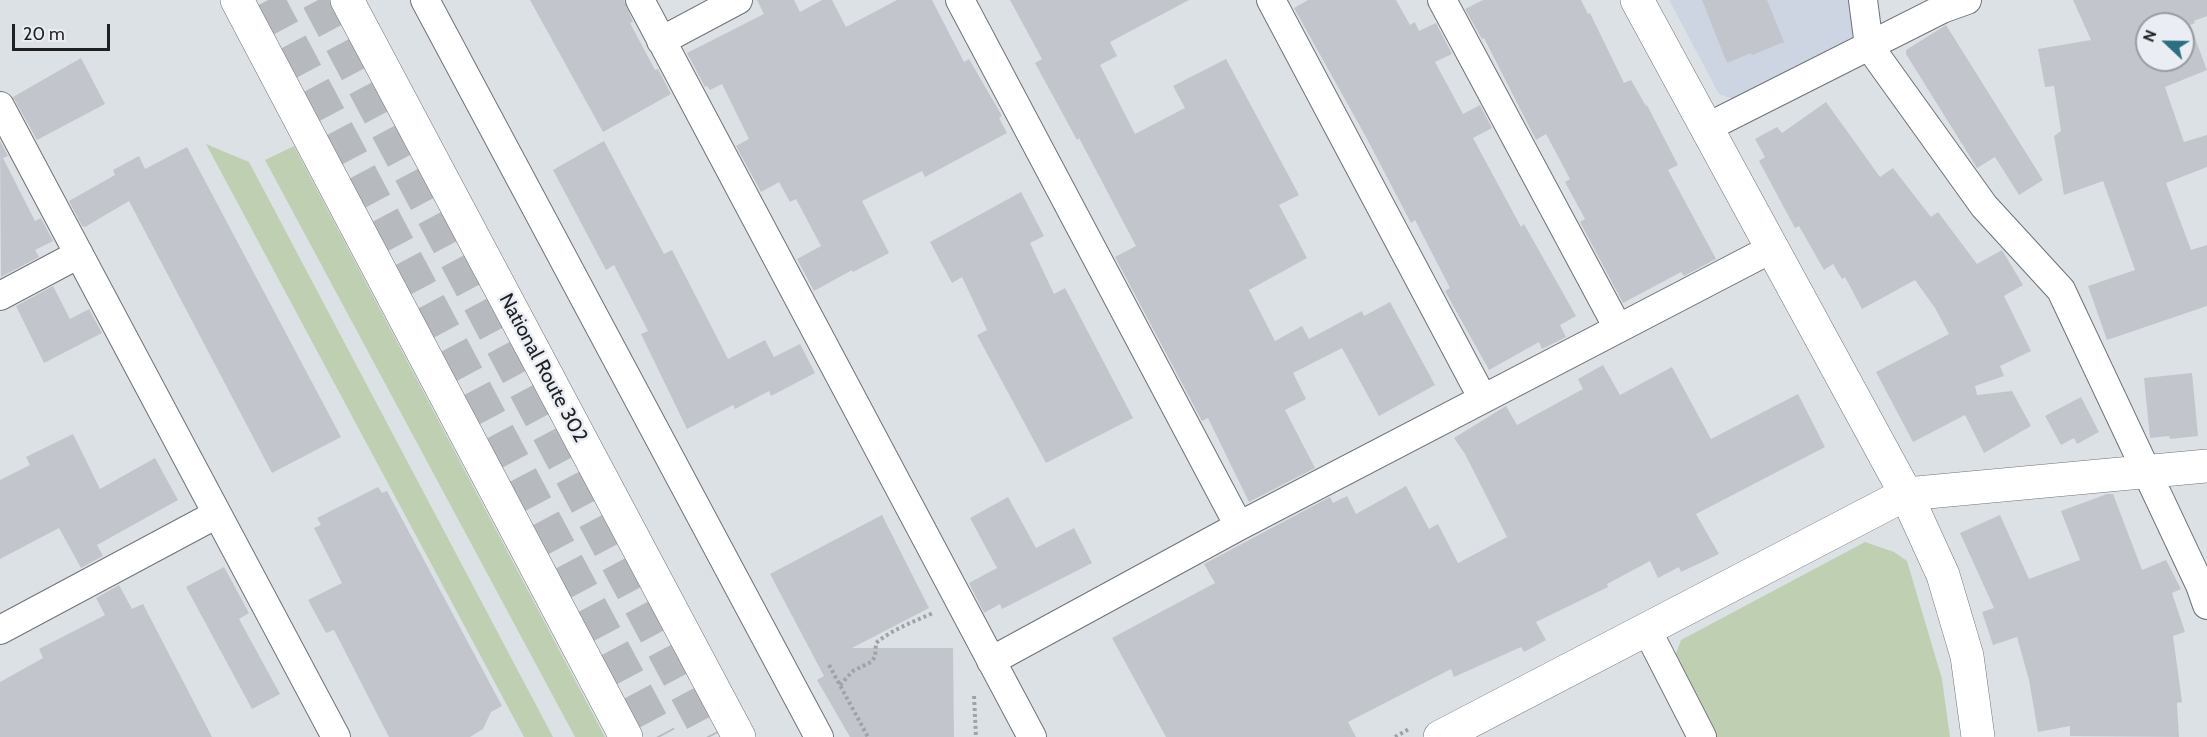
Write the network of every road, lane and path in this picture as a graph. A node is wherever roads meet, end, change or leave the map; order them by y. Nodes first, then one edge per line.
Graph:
1 (237, 0) edge
2 (347, 0) edge
3 (425, 0) edge
4 (640, 0) edge
5 (738, 0) edge
6 (960, 0) edge
7 (1271, 0) edge
8 (1442, 0) edge
9 (1637, 0) edge
10 (1863, 0) edge
11 (1967, 0) edge
12 (661, 41) junction
13 (1869, 46) junction
14 (0, 106) edge
15 (1708, 127) junction
16 (1772, 249) junction
17 (79, 254) junction
18 (0, 296) edge
19 (1618, 328) junction
20 (1484, 399) junction
21 (2207, 466) edge
22 (2145, 472) junction
23 (1906, 494) junction
24 (217, 514) junction
25 (1239, 526) junction
26 (2207, 605) edge
27 (931, 614) dead end
28 (1646, 628) junction
29 (0, 630) edge
30 (992, 661) junction
31 (829, 665) dead end
32 (840, 685) junction
33 (1428, 731) edge
34 (331, 735) edge
35 (626, 737) edge
36 (739, 737) edge
37 (819, 737) edge
38 (868, 737) edge
39 (1032, 737) edge
40 (1395, 737) edge
41 (1702, 737) edge
42 (1978, 737) edge

1 - 35 main road
2 - 36 main road, National Route 302
3 - 37 street
4 - 12 street
5 - 12 street
6 - 25 street
7 - 20 street
8 - 19 street
9 - 15 main road
10 - 13 street
11 - 13 street
12 - 30 street
13 - 15 street
13 - 22 street
14 - 17 street
15 - 16 main road
16 - 19 street
16 - 23 main road
17 - 18 street
17 - 24 street
19 - 20 street
20 - 25 street
21 - 22 main road
22 - 23 main road
22 - 26 street
23 - 28 main road
23 - 42 main road
24 - 29 street
24 - 34 street
25 - 30 street
27 - 32 path
28 - 33 main road
28 - 41 street
30 - 39 street
31 - 32 path
32 - 38 path
33 - 40 path

